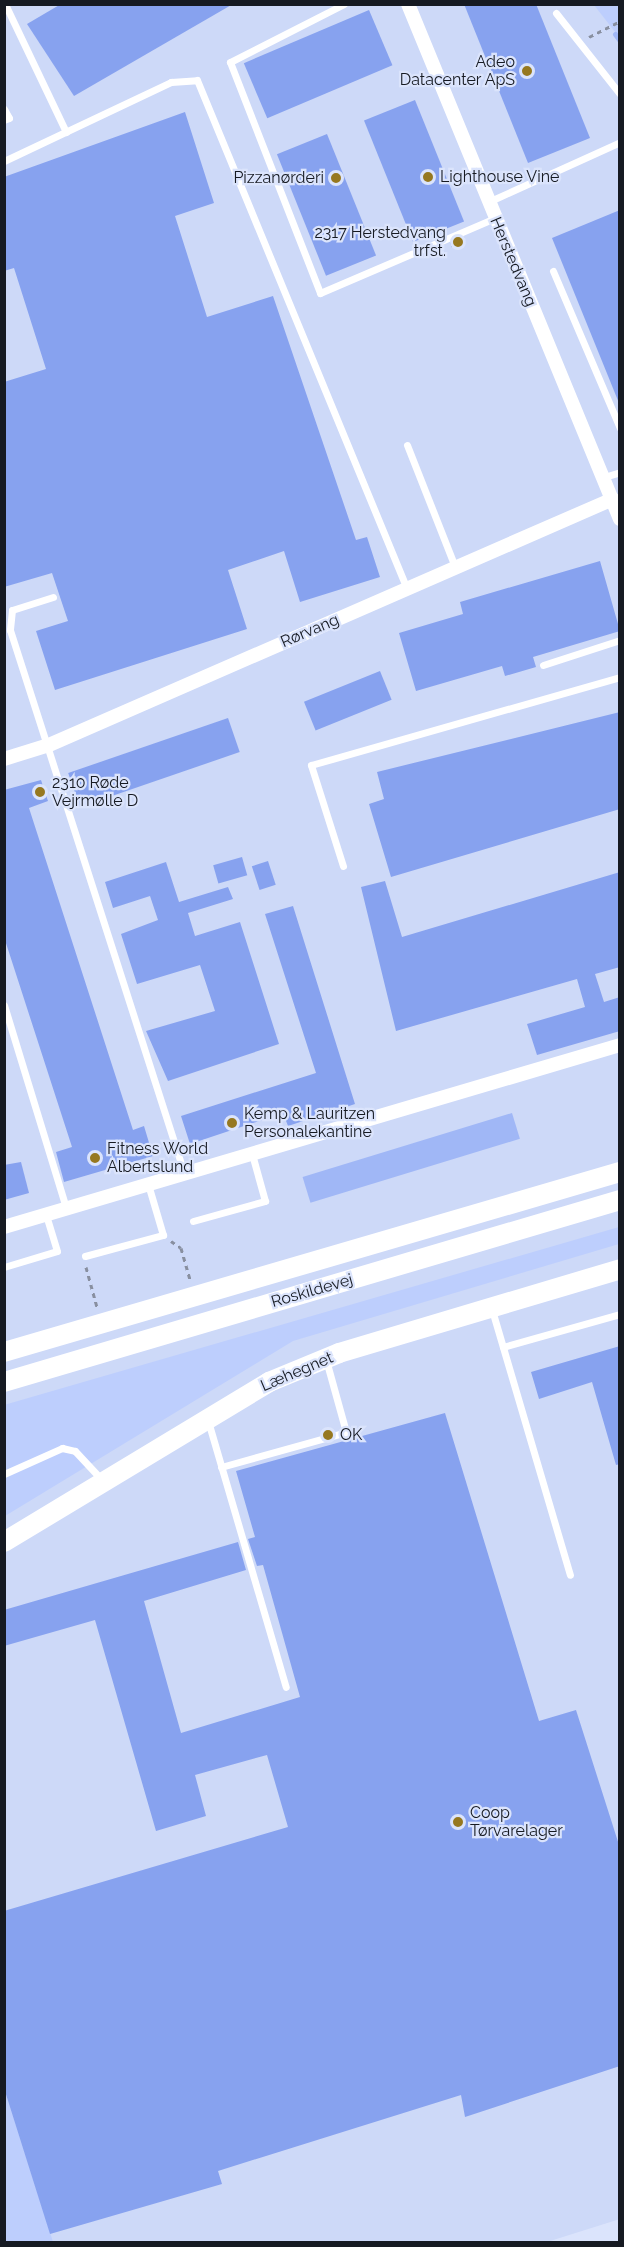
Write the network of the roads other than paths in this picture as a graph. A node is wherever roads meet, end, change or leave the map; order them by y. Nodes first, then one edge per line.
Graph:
1 (5, 4) edge
2 (344, 4) edge
3 (408, 4) edge
4 (556, 12) dead end
5 (620, 94) edge
6 (4, 109) edge
7 (4, 120) edge
8 (66, 132) junction
9 (620, 142) edge
10 (4, 161) edge
11 (488, 202) junction
12 (495, 218) junction
13 (553, 271) dead end
14 (620, 428) edge
15 (407, 445) dead end
16 (620, 472) edge
17 (604, 477) junction
18 (616, 498) edge
19 (620, 519) edge
20 (455, 567) junction
21 (407, 589) junction
22 (52, 597) dead end
23 (8, 631) edge
24 (620, 640) edge
25 (543, 665) dead end
26 (620, 677) edge
27 (49, 745) junction
28 (4, 759) edge
29 (343, 866) dead end
30 (4, 1005) edge
31 (620, 1046) edge
32 (251, 1153) junction
33 (620, 1172) edge
34 (184, 1173) junction
35 (148, 1184) junction
36 (620, 1200) edge
37 (66, 1208) junction
38 (46, 1214) junction
39 (194, 1221) dead end
40 (4, 1227) edge
41 (85, 1256) road end
42 (4, 1267) edge
43 (620, 1269) edge
44 (491, 1308) junction
45 (620, 1314) edge
46 (503, 1347) junction
47 (4, 1352) edge
48 (326, 1359) junction
49 (4, 1382) edge
50 (207, 1419) junction
51 (221, 1467) junction
52 (4, 1474) edge
53 (103, 1482) junction
54 (4, 1542) edge
55 (570, 1575) dead end
56 (286, 1687) dead end

1 - 8 lane
2 - 12 lane
3 - 11 street, Herstedvang
4 - 5 lane
6 - 7 lane
8 - 10 lane
8 - 21 lane
9 - 11 lane
11 - 12 street, Herstedvang
12 - 17 street, Herstedvang
13 - 14 lane
15 - 20 lane
16 - 17 lane
17 - 18 street, Herstedvang
18 - 19 street, Herstedvang
18 - 20 street, Rørvang
20 - 21 street, Rørvang
21 - 27 street, Rørvang
22 - 23 lane
23 - 27 lane
24 - 25 lane
26 - 29 lane
27 - 28 street, Rørvang
27 - 34 lane
30 - 37 lane
31 - 32 street
32 - 34 street
32 - 39 lane
33 - 47 main road, Roskildevej
34 - 35 street
35 - 37 street
35 - 41 lane
36 - 49 main road, Roskildevej
37 - 38 street
38 - 40 street
38 - 42 lane
43 - 44 main road, Læhegnet
44 - 46 lane
44 - 48 main road, Læhegnet
45 - 46 lane
46 - 55 lane
48 - 50 main road, Læhegnet
48 - 51 lane
50 - 51 lane
50 - 53 main road, Læhegnet
51 - 56 lane
52 - 53 lane
53 - 54 main road, Læhegnet

